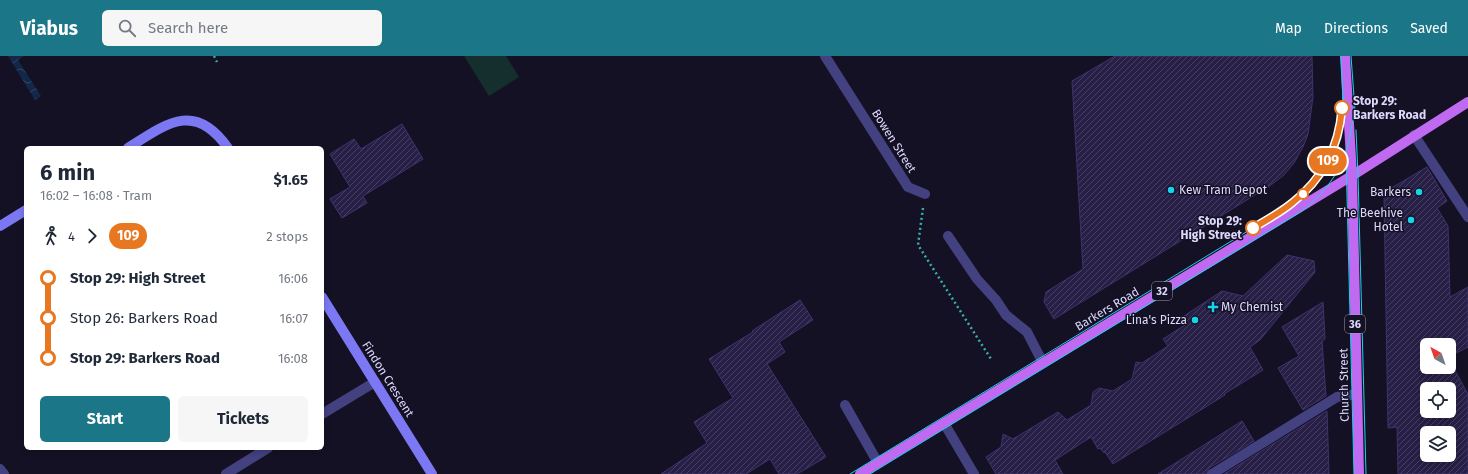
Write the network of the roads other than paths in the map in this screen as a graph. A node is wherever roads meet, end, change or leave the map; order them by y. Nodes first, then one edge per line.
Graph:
1 (824, 56) edge
2 (1346, 56) edge
3 (1468, 102) edge
4 (1414, 135) junction
5 (131, 146) edge
6 (226, 146) edge
7 (1352, 175) junction
8 (925, 194) road end
9 (24, 211) edge
10 (1468, 218) edge
11 (0, 226) edge
12 (948, 236) dead end
13 (324, 300) edge
14 (1044, 363) junction
15 (375, 382) junction
16 (1357, 394) junction
17 (845, 406) dead end
18 (324, 413) edge
19 (944, 423) junction
20 (265, 450) edge
21 (878, 463) junction
22 (0, 469) edge
23 (4, 474) edge
24 (226, 474) edge
25 (432, 474) edge
26 (860, 474) edge
27 (974, 474) edge
28 (1212, 474) edge
29 (1359, 474) edge

1 - 8 street, Bowen Street
2 - 7 main road, 36
3 - 4 main road, Barkers Road / 32
4 - 7 main road, Barkers Road / 32
4 - 10 street
5 - 6 street
7 - 14 main road, Barkers Road / 32
7 - 16 main road, Church Street / 36
9 - 11 street
12 - 14 street
13 - 15 street, Findon Crescent
14 - 19 main road, Barkers Road / 32
15 - 18 street
15 - 25 street, Findon Crescent
16 - 28 street
16 - 29 main road, Church Street / 36
17 - 21 street
19 - 21 main road, Barkers Road / 32
19 - 27 street
20 - 24 street
21 - 26 main road, Barkers Road / 32
22 - 23 street

